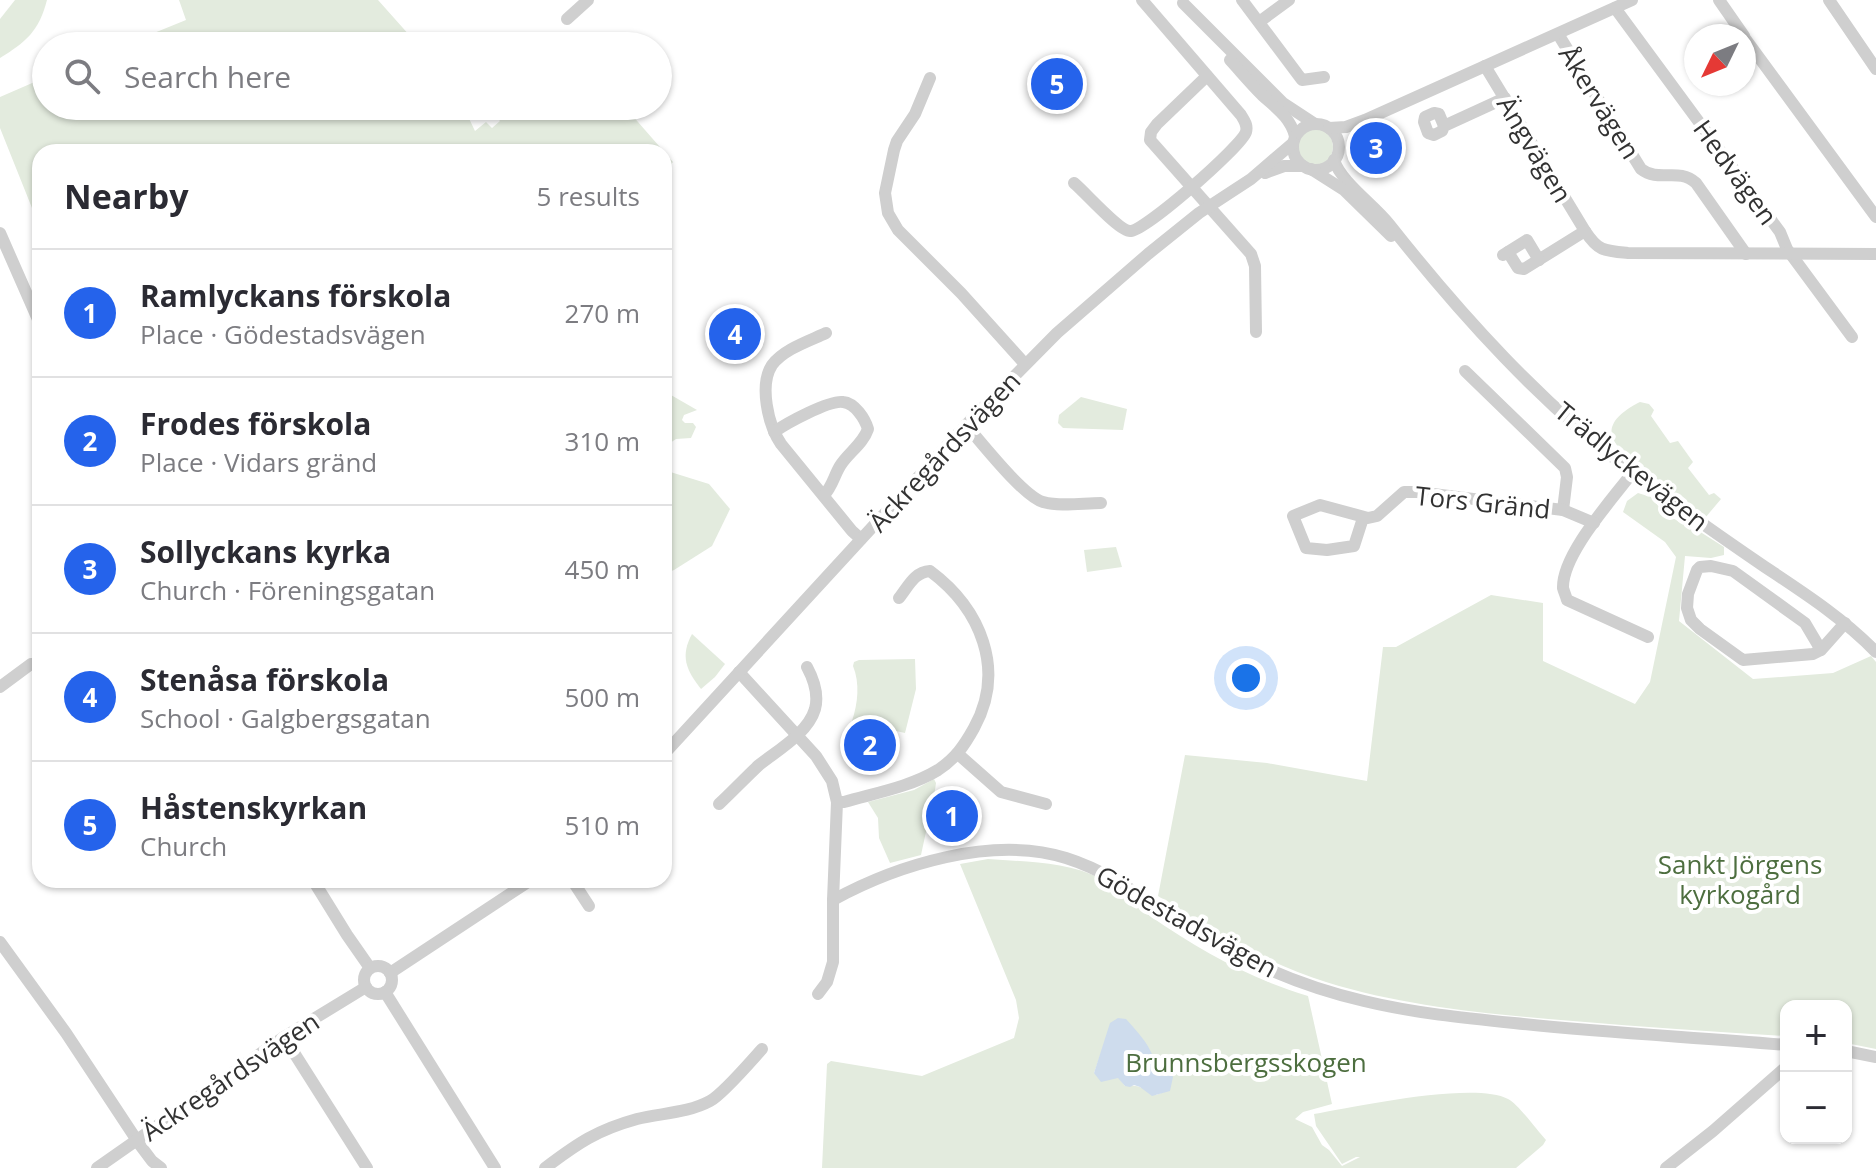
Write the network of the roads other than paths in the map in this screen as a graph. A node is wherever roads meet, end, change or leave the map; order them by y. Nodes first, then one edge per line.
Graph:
1 (588, 0) edge
2 (1142, 0) edge
3 (1242, 0) edge
4 (1289, 0) edge
5 (1632, 0) edge
6 (1719, 0) edge
7 (1829, 0) edge
8 (1181, 1) edge
9 (1610, 6) edge
10 (567, 19) dead end
11 (1259, 22) junction
12 (1736, 24) edge
13 (1558, 34) junction
14 (1756, 52) edge
15 (1485, 66) junction
16 (1876, 69) edge
17 (1207, 76) junction
18 (1324, 77) dead end
19 (930, 78) dead end
20 (1505, 98) junction
21 (1365, 120) junction
22 (1315, 124) junction
23 (1444, 126) dead end
24 (1329, 128) junction
25 (1294, 140) junction
26 (1336, 156) junction
27 (1307, 168) junction
28 (1251, 179) junction
29 (1074, 183) dead end
30 (1193, 186) junction
31 (1210, 205) junction
32 (1876, 217) edge
33 (1585, 231) junction
34 (0, 233) edge
35 (1412, 254) junction
36 (1746, 254) junction
37 (1791, 254) junction
38 (1876, 254) edge
39 (1539, 260) junction
40 (13, 264) junction
41 (1, 271) edge
42 (32, 306) edge
43 (1256, 332) dead end
44 (826, 333) dead end
45 (1852, 337) dead end
46 (1025, 364) junction
47 (1465, 371) dead end
48 (966, 425) junction
49 (774, 432) junction
50 (1632, 473) junction
51 (824, 495) junction
52 (1101, 503) dead end
53 (1563, 510) junction
54 (1363, 518) junction
55 (1594, 523) junction
56 (861, 539) junction
57 (899, 598) dead end
58 (1845, 623) junction
59 (1648, 637) dead end
60 (1821, 650) junction
61 (1876, 652) edge
62 (31, 664) dead end
63 (807, 667) dead end
64 (743, 676) junction
65 (0, 687) edge
66 (797, 734) junction
67 (672, 746) edge
68 (958, 754) junction
69 (837, 802) junction
70 (719, 804) dead end
71 (1046, 804) dead end
72 (318, 888) edge
73 (519, 888) edge
74 (578, 888) edge
75 (833, 900) junction
76 (589, 906) dead end
77 (0, 942) edge
78 (370, 968) junction
79 (390, 973) junction
80 (366, 987) junction
81 (385, 992) junction
82 (818, 994) dead end
83 (284, 1037) junction
84 (1780, 1045) edge
85 (762, 1049) dead end
86 (1852, 1052) edge
87 (1876, 1057) edge
88 (1780, 1072) edge
89 (137, 1140) junction
90 (97, 1168) edge
91 (161, 1168) edge
92 (367, 1168) edge
93 (495, 1168) edge
94 (545, 1168) edge
95 (1666, 1168) edge

1 - 10 street
2 - 17 street
3 - 11 street
4 - 11 street
5 - 9 street
6 - 12 street
7 - 16 street
8 - 22 street
8 - 25 street
9 - 13 street
9 - 37 street, Hedvägen
11 - 18 street
13 - 15 street
13 - 36 street, Åkervägen
14 - 32 street
15 - 20 street, Ängvägen
15 - 21 street
17 - 30 street
17 - 30 street
19 - 46 street
20 - 23 street
20 - 33 street, Ängvägen
21 - 24 street
21 - 26 street
22 - 24 street
22 - 25 street
24 - 26 street
25 - 27 street
25 - 28 street, Äckregårdsvägen
26 - 27 street
26 - 35 street, Trädlyckevägen
27 - 28 street, Äckregårdsvägen
27 - 35 street, Trädlyckevägen
28 - 31 street, Äckregårdsvägen
29 - 30 street
30 - 31 street
31 - 43 street
31 - 46 street, Äckregårdsvägen
33 - 36 street
33 - 39 street
34 - 40 street
35 - 50 street, Trädlyckevägen
36 - 37 street
37 - 38 street
37 - 45 street, Hedvägen
39 - 39 street
40 - 41 street
40 - 42 street
44 - 49 street
46 - 48 street, Äckregårdsvägen
47 - 53 street, Tors Gränd
48 - 52 street
48 - 56 street, Äckregårdsvägen
49 - 51 street
49 - 51 street
50 - 55 street
50 - 58 street, Trädlyckevägen
51 - 56 street
53 - 54 street, Tors Gränd
53 - 55 street, Tors Gränd
54 - 54 street, Tors Gränd
55 - 59 street
56 - 64 street, Äckregårdsvägen
57 - 68 street
58 - 60 street
58 - 61 street, Trädlyckevägen
60 - 60 street
62 - 65 street
63 - 66 street
64 - 66 street
64 - 67 street, Äckregårdsvägen
66 - 69 street
66 - 70 street
68 - 69 street
68 - 71 street
69 - 75 street
72 - 78 street
73 - 79 street
74 - 76 street
75 - 82 street
75 - 84 street, Gödestadsvägen
77 - 89 street
78 - 79 street
78 - 80 street
79 - 81 street
80 - 81 street
80 - 83 street, Äckregårdsvägen
81 - 93 street
83 - 89 street, Äckregårdsvägen
83 - 92 street
85 - 94 street
86 - 87 street
88 - 95 street
89 - 90 street, Äckregårdsvägen
89 - 91 street

